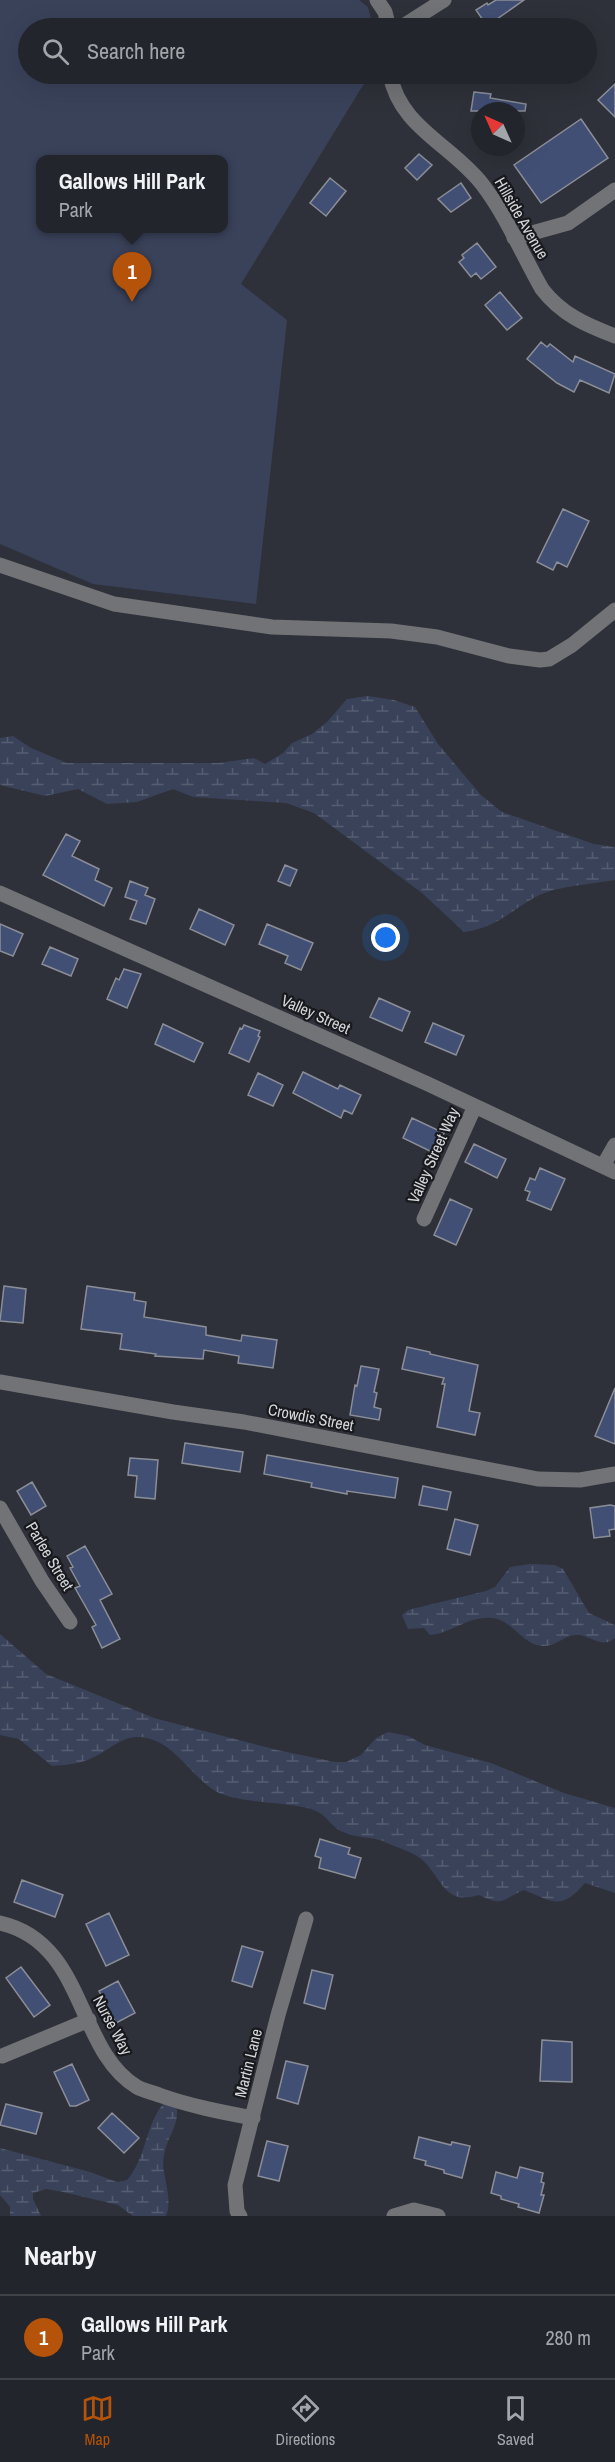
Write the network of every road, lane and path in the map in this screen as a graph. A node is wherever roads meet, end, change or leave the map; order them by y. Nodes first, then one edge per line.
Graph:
1 (377, 0) edge
2 (444, 0) edge
3 (386, 18) edge
4 (416, 18) edge
5 (392, 84) edge
6 (615, 190) edge
7 (514, 238) junction
8 (615, 336) edge
9 (0, 565) edge
10 (615, 610) edge
11 (0, 893) edge
12 (475, 1106) junction
13 (615, 1145) edge
14 (609, 1169) edge
15 (424, 1219) dead end
16 (0, 1382) edge
17 (615, 1474) edge
18 (0, 1508) edge
19 (70, 1622) dead end
20 (306, 1919) dead end
21 (0, 1923) edge
22 (89, 2020) junction
23 (2, 2056) dead end
24 (253, 2118) junction
25 (240, 2216) edge
26 (394, 2216) edge
27 (438, 2216) edge

1 - 3 street
2 - 4 street
5 - 7 street, Hillside Avenue
6 - 7 street
7 - 8 street, Hillside Avenue
9 - 10 street
11 - 12 street, Valley Street
12 - 14 street, Valley Street
12 - 15 street, Valley Street Way
13 - 14 street
16 - 17 street, Crowdis Street
18 - 19 street, Parlee Street
20 - 24 street, Martin Lane
21 - 22 street, Nurse Way
22 - 23 street
22 - 24 street, Nurse Way
24 - 25 street, Martin Lane
26 - 27 street

